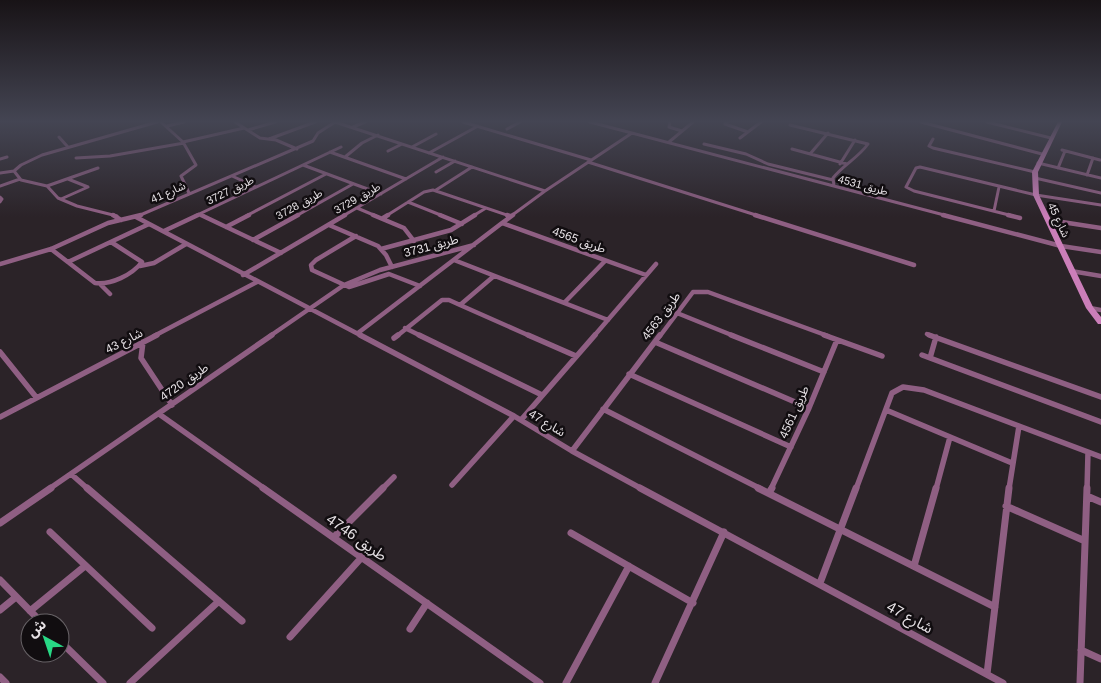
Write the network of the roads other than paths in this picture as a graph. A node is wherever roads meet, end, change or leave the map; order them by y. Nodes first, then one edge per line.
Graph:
1 (45, 154) edge
2 (121, 154) edge
3 (190, 154) edge
4 (285, 154) edge
5 (326, 154) edge
6 (336, 154) edge
7 (349, 154) edge
8 (432, 154) edge
9 (567, 154) edge
10 (601, 154) edge
11 (714, 154) edge
12 (745, 154) edge
13 (810, 154) edge
14 (846, 154) edge
15 (858, 154) edge
16 (955, 154) edge
17 (1042, 154) edge
18 (1062, 154) edge
19 (1078, 154) edge
20 (345, 157) junction
21 (443, 157) junction
22 (76, 158) dead end
23 (1093, 158) junction
24 (1100, 160) edge
25 (454, 161) junction
26 (590, 161) junction
27 (840, 162) junction
28 (1038, 163) junction
29 (848, 164) junction
30 (303, 165) junction
31 (472, 167) junction
32 (840, 167) junction
33 (98, 168) dead end
34 (1058, 168) junction
35 (14, 171) junction
36 (436, 172) dead end
37 (0, 173) edge
38 (326, 174) junction
39 (1035, 175) junction
40 (1087, 175) junction
41 (232, 176) junction
42 (1101, 178) edge
43 (20, 179) junction
44 (68, 179) junction
45 (406, 179) junction
46 (833, 180) junction
47 (353, 184) junction
48 (0, 186) edge
49 (47, 186) junction
50 (834, 186) junction
51 (256, 187) junction
52 (999, 187) junction
53 (436, 190) junction
54 (545, 192) junction
55 (189, 193) junction
56 (1101, 193) edge
57 (380, 194) junction
58 (1036, 195) junction
59 (0, 197) edge
60 (61, 199) junction
61 (0, 202) edge
62 (408, 202) junction
63 (1101, 204) edge
64 (357, 208) junction
65 (486, 208) junction
66 (994, 211) junction
67 (199, 214) junction
68 (510, 216) junction
69 (136, 217) junction
70 (383, 218) junction
71 (1020, 218) dead end
72 (121, 220) junction
73 (1049, 220) junction
74 (149, 224) junction
75 (462, 224) junction
76 (504, 224) junction
77 (329, 225) junction
78 (226, 227) junction
79 (1101, 228) edge
80 (164, 231) junction
81 (356, 236) junction
82 (253, 240) junction
83 (414, 241) junction
84 (111, 242) junction
85 (186, 244) junction
86 (474, 245) junction
87 (1061, 246) junction
88 (51, 249) junction
89 (381, 249) junction
90 (1101, 252) edge
91 (281, 253) junction
92 (454, 260) junction
93 (606, 261) junction
94 (68, 262) junction
95 (0, 264) edge
96 (656, 264) dead end
97 (914, 265) dead end
98 (140, 266) junction
99 (392, 267) junction
100 (1071, 271) junction
101 (244, 275) junction
102 (646, 275) junction
103 (494, 276) junction
104 (1101, 276) edge
105 (257, 282) junction
106 (101, 285) junction
107 (344, 285) junction
108 (420, 286) junction
109 (110, 294) dead end
110 (565, 302) junction
111 (460, 305) junction
112 (310, 308) junction
113 (1090, 308) junction
114 (1101, 310) edge
115 (677, 313) junction
116 (608, 320) junction
117 (1101, 322) edge
118 (405, 328) junction
119 (358, 333) junction
120 (927, 334) dead end
121 (936, 337) junction
122 (394, 338) dead end
123 (837, 340) junction
124 (143, 342) junction
125 (655, 342) junction
126 (0, 352) edge
127 (922, 355) dead end
128 (576, 356) junction
129 (882, 356) dead end
130 (930, 358) junction
131 (824, 372) junction
132 (629, 374) junction
133 (542, 395) junction
134 (36, 397) junction
135 (1101, 398) edge
136 (172, 405) junction
137 (809, 408) junction
138 (603, 409) junction
139 (886, 410) junction
140 (159, 414) junction
141 (0, 417) edge
142 (517, 418) junction
143 (1101, 422) edge
144 (1019, 426) junction
145 (950, 437) junction
146 (790, 447) junction
147 (572, 451) junction
148 (1088, 452) junction
149 (1101, 457) edge
150 (1012, 463) junction
151 (70, 474) junction
152 (394, 477) dead end
153 (452, 485) dead end
154 (770, 493) junction
155 (1087, 496) junction
156 (1101, 502) edge
157 (1006, 506) junction
158 (0, 523) edge
159 (842, 529) junction
160 (50, 532) dead end
161 (724, 532) junction
162 (571, 533) dead end
163 (334, 537) junction
164 (1085, 541) junction
165 (362, 557) junction
166 (85, 566) junction
167 (629, 566) junction
168 (914, 566) junction
169 (0, 580) edge
170 (820, 583) junction
171 (16, 597) junction
172 (219, 601) junction
173 (427, 603) junction
174 (693, 603) junction
175 (994, 607) junction
176 (0, 610) edge
177 (30, 611) joint
178 (242, 621) dead end
179 (152, 628) dead end
180 (410, 629) dead end
181 (290, 637) dead end
182 (1081, 650) junction
183 (70, 651) edge
184 (1101, 659) edge
185 (987, 674) junction
186 (0, 677) edge
187 (6, 683) edge
188 (103, 683) edge
189 (130, 683) edge
190 (540, 683) edge
191 (566, 683) edge
192 (655, 683) edge
193 (1003, 683) edge
194 (1080, 683) edge

1 - 35 street
2 - 22 street
3 - 55 street
4 - 41 street, شارع 41
5 - 30 street, طريق 3727
6 - 20 street
7 - 20 street
8 - 21 street
9 - 26 street
10 - 26 street
11 - 50 street, طريق 4531
12 - 46 street
13 - 27 street
14 - 27 street
15 - 29 street
16 - 39 street
17 - 28 street, شارع 45
18 - 34 street
19 - 23 street
20 - 45 street
21 - 25 street
21 - 45 street, طريق 3729
23 - 24 street
23 - 40 street
25 - 31 street
25 - 36 street
26 - 54 street
26 - 97 street
27 - 29 street
27 - 32 street
28 - 34 street
28 - 39 street, شارع 45
29 - 32 street
30 - 38 street, طريق 3728
30 - 51 street, طريق 3727
31 - 53 street
31 - 54 street
32 - 46 street
33 - 44 street
34 - 40 street
35 - 37 street
35 - 43 street
38 - 47 street, طريق 3728
38 - 78 street, طريق 3728
39 - 56 street
39 - 58 street, شارع 45
40 - 42 street
41 - 51 street
41 - 55 street, شارع 41
43 - 48 street
43 - 49 street
44 - 49 street
44 - 60 street
45 - 57 street, طريق 3729
46 - 50 street
47 - 57 street, طريق 3728
47 - 82 street, طريق 3728
49 - 60 street
50 - 87 street, طريق 4531
51 - 67 street, طريق 3727
52 - 58 street
52 - 66 street
52 - 66 street
53 - 62 street
53 - 65 street
54 - 68 street
55 - 69 street, شارع 41
57 - 64 street, طريق 3729
58 - 63 street
58 - 73 street, شارع 45
59 - 61 street
60 - 72 street
62 - 70 street
62 - 75 street
64 - 70 street
64 - 77 street, طريق 3729
65 - 68 street
65 - 75 street
66 - 71 street
67 - 78 street
67 - 80 street, طريق 3727
68 - 76 street
69 - 72 street, شارع 41
69 - 74 street
70 - 83 street
72 - 88 street, شارع 41
73 - 79 street
73 - 87 street, شارع 45
74 - 80 street
74 - 84 street
75 - 83 street
76 - 86 street
76 - 93 street, طريق 4565
77 - 81 street
77 - 91 street, طريق 3729
78 - 82 street
80 - 85 street
81 - 89 street
81 - 107 street
82 - 91 street
83 - 89 street
84 - 94 street
84 - 98 street
85 - 98 street
85 - 101 street
86 - 92 street
86 - 99 street, طريق 3731
87 - 90 street, طريق 4531
87 - 100 street, شارع 45
88 - 94 street
88 - 95 street, شارع 41
89 - 99 street, طريق 3731
91 - 101 street, طريق 3729
92 - 103 street
92 - 108 street
93 - 102 street, طريق 4565
93 - 110 street
94 - 106 street
96 - 102 street
98 - 106 street
99 - 107 street, طريق 3731
100 - 104 street
100 - 113 street, شارع 45
101 - 105 street
102 - 116 street
103 - 110 street
103 - 111 street
105 - 112 street
105 - 124 street, شارع 43
106 - 109 street
107 - 108 street
107 - 112 street, طريق 3731
108 - 119 street
110 - 116 street
111 - 118 street
111 - 128 street
112 - 119 street
112 - 136 street, طريق 4720
113 - 114 street
113 - 117 street, شارع 45
115 - 123 street, طريق 4563
115 - 125 street, طريق 4563
115 - 131 street
116 - 128 street
118 - 122 street
118 - 133 street
119 - 142 street, شارع 47
120 - 121 street
121 - 130 street
121 - 135 street
123 - 129 street, طريق 4563
123 - 131 street, طريق 4561
124 - 134 street, شارع 43
124 - 136 street
125 - 132 street, طريق 4563
125 - 137 street
126 - 134 street
127 - 130 street
128 - 133 street
130 - 143 street
131 - 137 street, طريق 4561
132 - 138 street, طريق 4563
132 - 146 street
133 - 142 street
134 - 141 street, شارع 43
136 - 140 street, طريق 4720
137 - 146 street, طريق 4561
138 - 147 street, طريق 4563
138 - 154 street
139 - 144 street
139 - 145 street
139 - 159 street
140 - 151 street, طريق 4720
140 - 163 street, طريق 4746
142 - 147 street, شارع 47
142 - 153 street
144 - 148 street
144 - 150 street
145 - 150 street
145 - 168 street
146 - 154 street, طريق 4561
147 - 161 street, شارع 47
148 - 149 street
148 - 155 street
150 - 157 street
151 - 158 street, طريق 4720
151 - 172 street
152 - 163 street
154 - 159 street
155 - 156 street
155 - 164 street
157 - 164 street
157 - 175 street
159 - 168 street
159 - 170 street
160 - 166 street
161 - 170 street, شارع 47
161 - 174 street
162 - 167 street
163 - 165 street, طريق 4746
164 - 182 street
165 - 173 street, طريق 4746
165 - 181 street
166 - 177 street
166 - 179 street
167 - 174 street
167 - 191 street
168 - 175 street
169 - 171 street
170 - 185 street, شارع 47
171 - 176 street
171 - 177 street
172 - 178 street
172 - 189 street
173 - 180 street
173 - 190 street, طريق 4746
174 - 192 street
175 - 185 street
182 - 184 street
182 - 194 street
183 - 188 street
185 - 193 street, شارع 47
186 - 187 street

